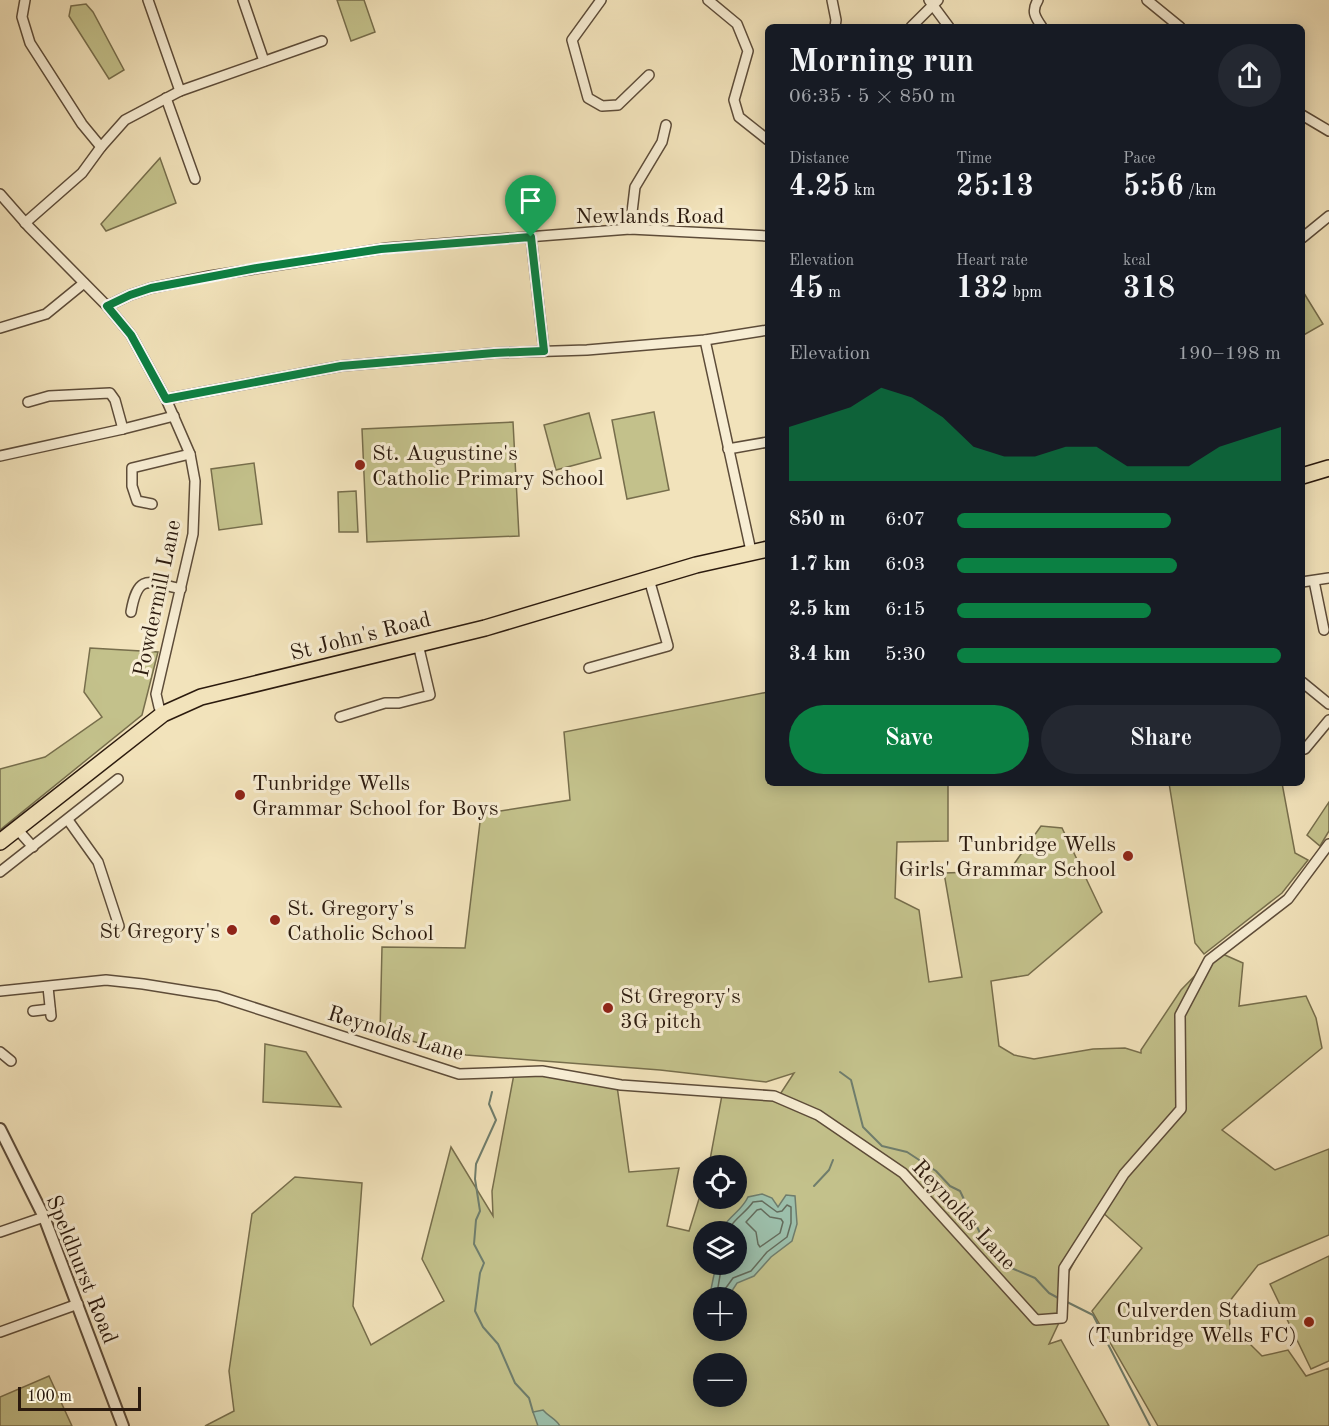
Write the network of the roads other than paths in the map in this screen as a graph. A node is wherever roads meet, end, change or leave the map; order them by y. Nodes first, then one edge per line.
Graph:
1 (25, 0) edge
2 (148, 0) edge
3 (243, 0) edge
4 (601, 0) edge
5 (708, 0) edge
6 (832, 0) edge
7 (1038, 0) edge
8 (1147, 0) edge
9 (933, 2) edge
10 (835, 24) edge
11 (914, 24) edge
12 (947, 24) edge
13 (1040, 24) edge
14 (1176, 24) edge
15 (322, 41) dead end
16 (264, 61) junction
17 (649, 75) dead end
18 (180, 91) junction
19 (166, 98) junction
20 (1305, 117) edge
21 (666, 125) dead end
22 (1329, 131) edge
23 (765, 138) edge
24 (101, 147) junction
25 (182, 174) dead end
26 (0, 194) edge
27 (1329, 216) edge
28 (26, 223) junction
29 (630, 229) junction
30 (765, 236) edge
31 (1305, 236) edge
32 (531, 237) junction
33 (84, 283) junction
34 (107, 306) junction
35 (0, 328) edge
36 (765, 330) edge
37 (705, 340) junction
38 (544, 351) junction
39 (166, 399) junction
40 (28, 402) dead end
41 (174, 416) junction
42 (123, 429) junction
43 (765, 443) edge
44 (728, 449) junction
45 (190, 454) junction
46 (0, 456) edge
47 (1329, 468) edge
48 (1305, 475) edge
49 (152, 504) dead end
50 (765, 549) edge
51 (751, 551) junction
52 (1329, 578) edge
53 (648, 579) junction
54 (1314, 581) junction
55 (1305, 582) edge
56 (182, 589) junction
57 (131, 612) dead end
58 (1324, 630) dead end
59 (418, 644) junction
60 (589, 668) dead end
61 (1305, 684) edge
62 (1329, 704) edge
63 (164, 714) junction
64 (340, 717) dead end
65 (1329, 720) edge
66 (1305, 749) dead end
67 (118, 779) dead end
68 (68, 820) junction
69 (17, 829) junction
70 (0, 842) edge
71 (1329, 844) edge
72 (33, 847) junction
73 (0, 872) edge
74 (119, 926) dead end
75 (48, 987) junction
76 (0, 991) edge
77 (33, 1011) dead end
78 (0, 1052) edge
79 (11, 1061) dead end
80 (0, 1129) edge
81 (44, 1217) junction
82 (0, 1232) edge
83 (78, 1304) junction
84 (0, 1332) edge
85 (123, 1426) edge

1 - 24 street
2 - 18 street
3 - 16 street
4 - 17 street
5 - 23 street
6 - 10 street
7 - 13 street
8 - 14 street
9 - 11 street
9 - 12 street
15 - 16 street
16 - 18 street
18 - 19 street
19 - 24 street
19 - 25 street
20 - 22 street
21 - 29 street
24 - 28 street
26 - 28 street, Powdermill Lane
27 - 31 street
28 - 33 street, Powdermill Lane
29 - 30 street, Newlands Road
29 - 32 street, Newlands Road
32 - 34 street, Newlands Road
32 - 38 street
33 - 34 street, Powdermill Lane
33 - 35 street
34 - 39 street, Powdermill Lane
36 - 37 street
37 - 38 street
37 - 44 street
38 - 39 street
39 - 41 street, Powdermill Lane
40 - 42 street
41 - 42 street
41 - 45 street, Powdermill Lane
42 - 46 street
43 - 44 street
44 - 51 street
45 - 49 street
45 - 56 street, Powdermill Lane
47 - 48 highway
50 - 51 highway, St John's Road
51 - 53 highway, St John's Road
52 - 54 street
53 - 59 highway, St John's Road
53 - 60 street
54 - 55 street
54 - 58 street
56 - 57 street
56 - 63 street, Powdermill Lane
59 - 63 highway, St John's Road
59 - 64 street
61 - 62 street
63 - 69 highway, St John's Road
65 - 66 street
67 - 68 street
68 - 72 street
68 - 74 street
69 - 70 highway, St John's Road
69 - 72 street
71 - 75 street, Reynolds Lane
72 - 73 street
75 - 76 street, Reynolds Lane
75 - 77 street
78 - 79 street
80 - 81 street, Speldhurst Road
81 - 82 street
81 - 83 street, Speldhurst Road
83 - 84 street
83 - 85 street, Speldhurst Road

